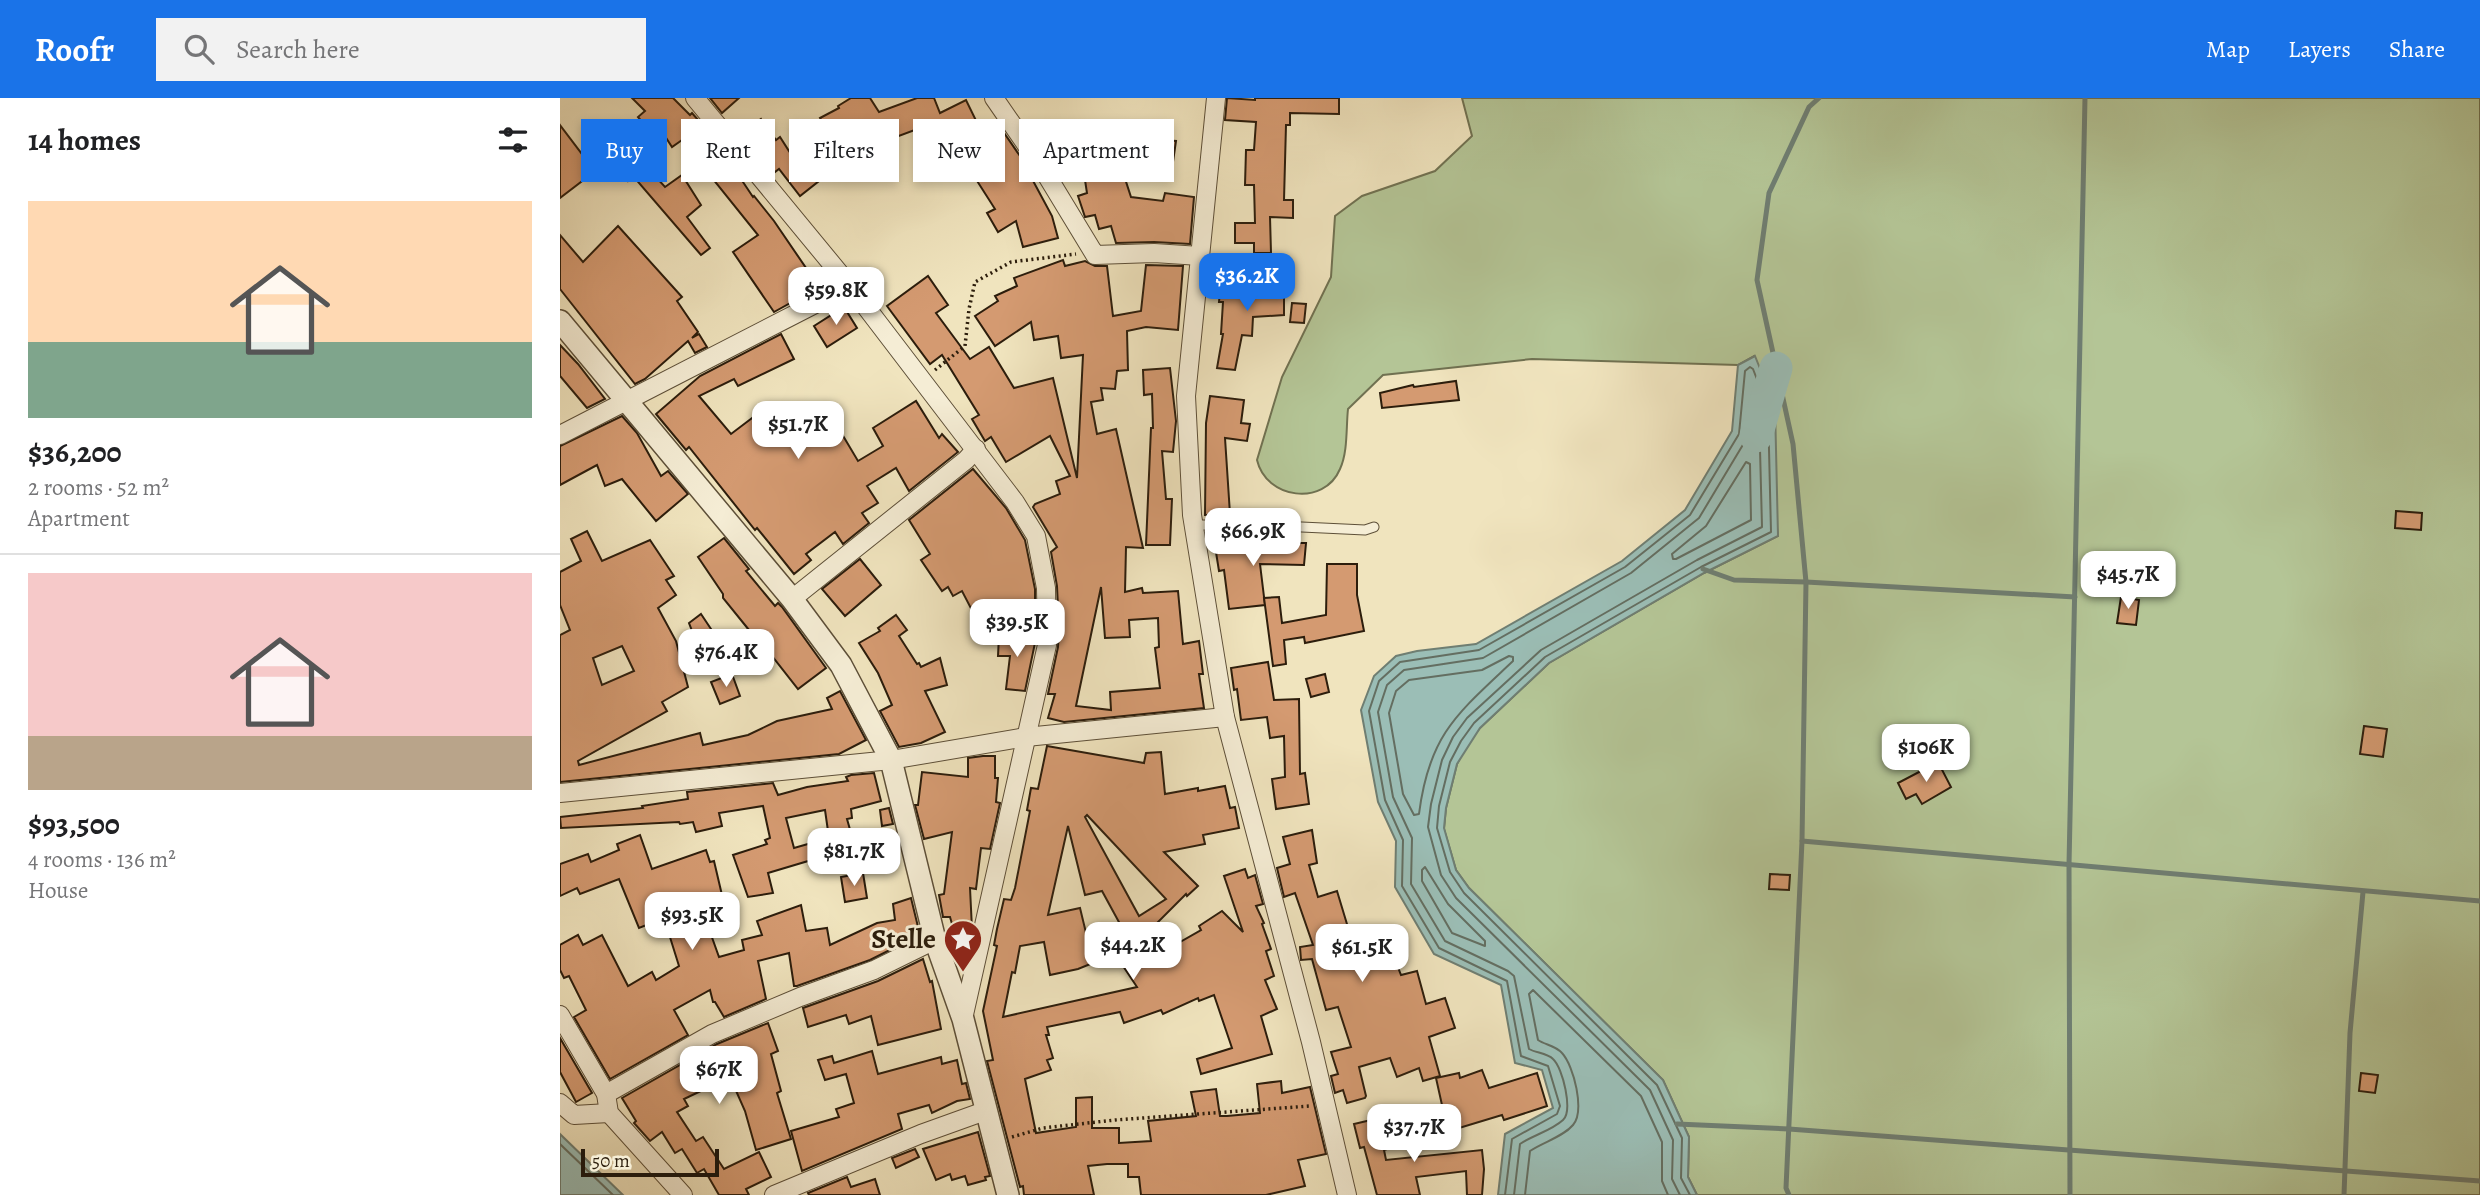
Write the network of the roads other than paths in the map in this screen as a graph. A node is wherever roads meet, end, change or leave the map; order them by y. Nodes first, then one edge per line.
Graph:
1 (695, 98) edge
2 (994, 98) edge
3 (1216, 98) edge
4 (1200, 256) junction
5 (850, 286) junction
6 (560, 321) edge
7 (625, 400) junction
8 (560, 435) edge
9 (976, 449) junction
10 (1194, 525) junction
11 (1374, 527) dead end
12 (792, 599) junction
13 (1225, 717) junction
14 (1026, 737) junction
15 (891, 760) junction
16 (560, 793) edge
17 (935, 940) junction
18 (560, 1015) edge
19 (963, 1020) junction
20 (606, 1094) junction
21 (560, 1103) edge
22 (985, 1111) junction
23 (609, 1114) junction
24 (683, 1195) edge
25 (774, 1195) edge
26 (1008, 1195) edge
27 (1347, 1195) edge

1 - 5 street
2 - 4 street
3 - 4 street
4 - 10 street
5 - 7 street
5 - 9 street
6 - 7 street
7 - 8 street
7 - 12 street
9 - 12 street
9 - 14 street
10 - 11 lane
10 - 13 street
12 - 15 street
13 - 14 street
13 - 27 street
14 - 15 street
14 - 19 street
15 - 16 street
15 - 17 street
17 - 19 street
17 - 20 street
18 - 20 street
19 - 22 street
20 - 23 street
21 - 23 street
22 - 25 street
22 - 26 street
23 - 24 street

